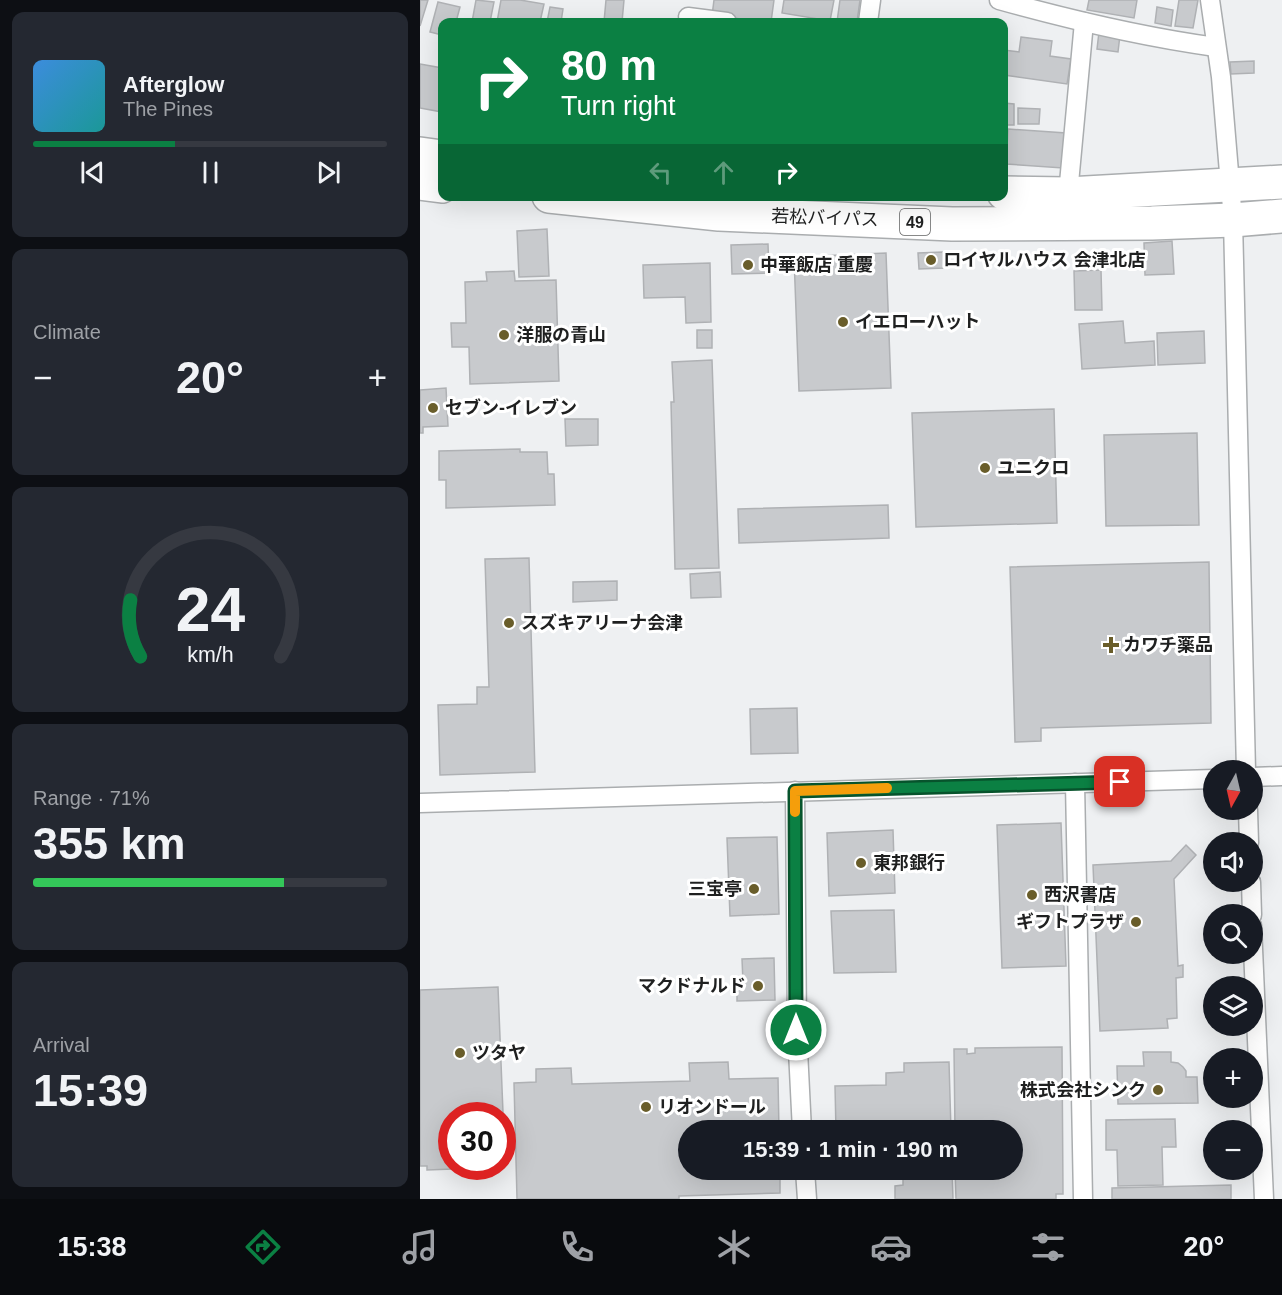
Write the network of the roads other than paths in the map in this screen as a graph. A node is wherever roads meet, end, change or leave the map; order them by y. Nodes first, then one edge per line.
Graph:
1 (871, 0) edge
2 (999, 0) edge
3 (1209, 0) edge
4 (688, 13) edge
5 (709, 18) edge
6 (869, 18) edge
7 (1084, 22) junction
8 (1216, 47) junction
9 (420, 154) edge
10 (438, 156) edge
11 (1282, 182) edge
12 (420, 183) edge
13 (438, 185) edge
14 (1230, 186) junction
15 (1008, 193) edge
16 (1068, 194) junction
17 (646, 201) edge
18 (685, 203) edge
19 (1282, 216) edge
20 (1233, 220) junction
21 (1246, 760) edge
22 (1282, 776) edge
23 (1263, 777) edge
24 (1203, 779) edge
25 (1075, 783) junction
26 (795, 791) junction
27 (420, 803) edge
28 (1254, 964) edge
29 (801, 1120) edge
30 (806, 1180) edge
31 (807, 1199) edge
32 (1083, 1199) edge
33 (1264, 1199) edge

1 - 6 street
2 - 7 street
3 - 8 street
4 - 5 street
7 - 8 street
7 - 16 street
8 - 14 street
9 - 10 highway
11 - 14 highway
12 - 13 highway
14 - 16 highway
14 - 20 street
15 - 16 highway
17 - 18 highway, 若松バイパス / 49
18 - 20 highway, 若松バイパス / 49
19 - 20 highway, 若松バイパス / 49
20 - 21 street
22 - 23 street
24 - 25 street
25 - 26 street
25 - 32 street
26 - 27 street
26 - 29 street
28 - 33 street
30 - 31 street

